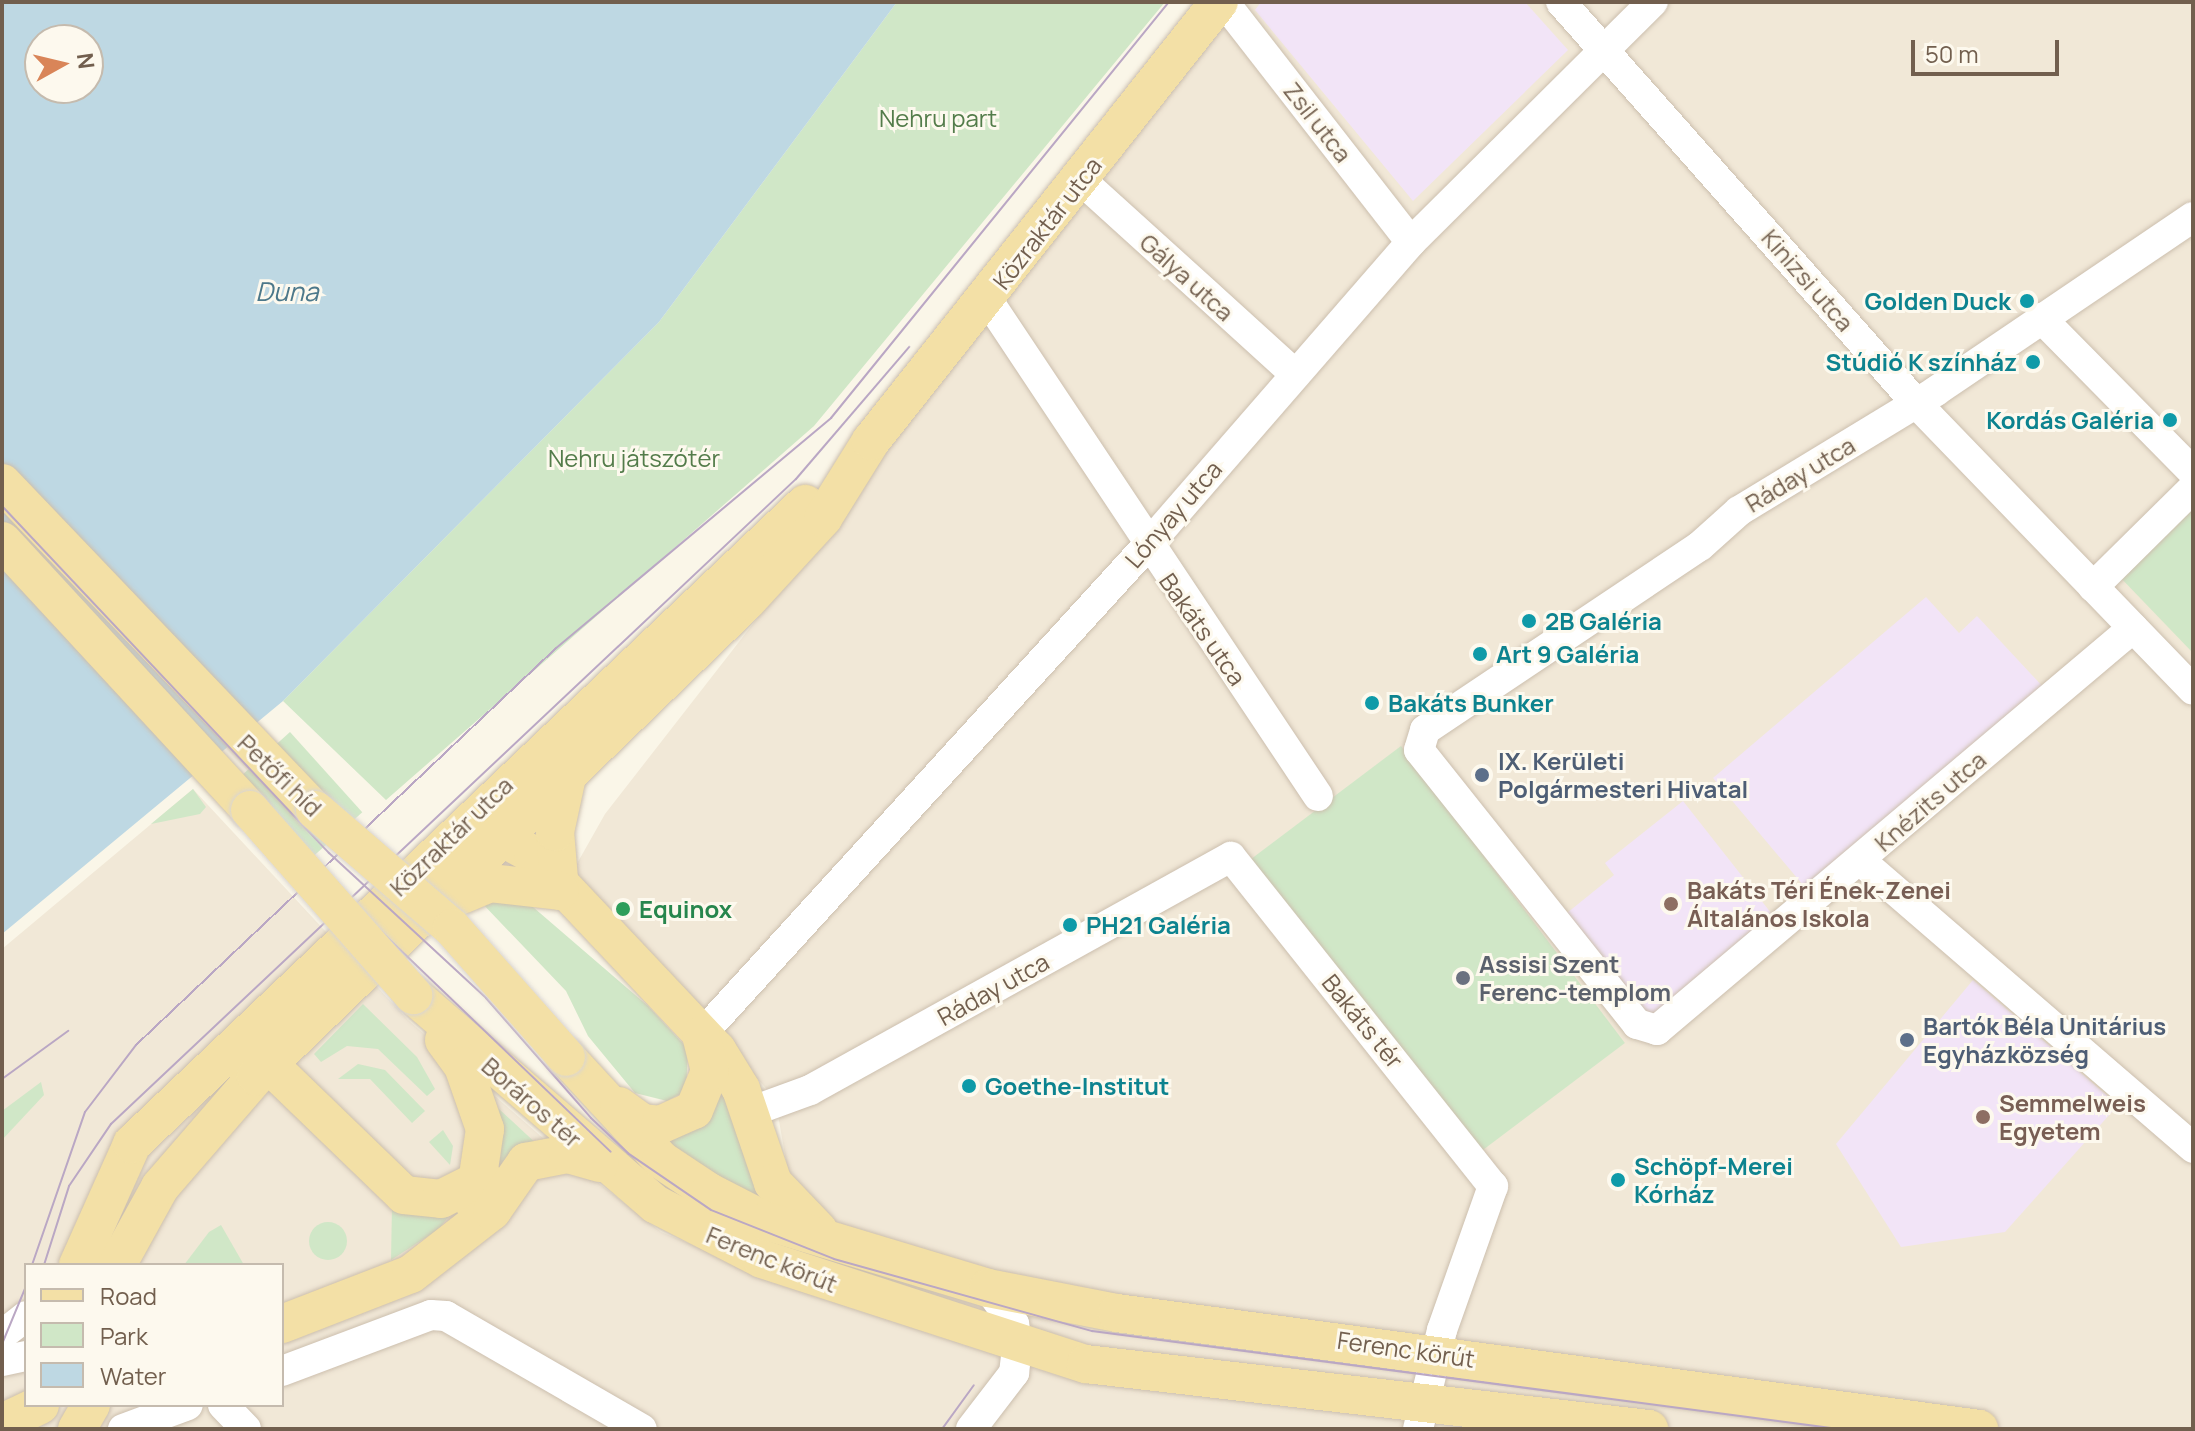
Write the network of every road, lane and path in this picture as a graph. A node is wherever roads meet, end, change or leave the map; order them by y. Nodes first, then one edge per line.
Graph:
1 (1222, 2) edge
2 (1561, 2) edge
3 (1653, 2) edge
4 (1603, 48) junction
5 (1081, 180) junction
6 (2193, 217) edge
7 (1411, 242) junction
8 (987, 299) junction
9 (2041, 318) junction
10 (1294, 373) junction
11 (1917, 404) junction
12 (871, 441) junction
13 (2193, 472) edge
14 (2, 483) edge
15 (2193, 488) edge
16 (2, 541) edge
17 (1146, 547) junction
18 (2093, 587) junction
19 (2133, 628) junction
20 (2193, 690) edge
21 (568, 772) junction
22 (501, 788) junction
23 (1318, 796) dead end
24 (501, 837) junction
25 (448, 838) junction
26 (1231, 857) joint
27 (1861, 861) junction
28 (560, 891) junction
29 (425, 914) junction
30 (413, 995) junction
31 (306, 1029) junction
32 (1651, 1030) joint
33 (240, 1035) junction
34 (701, 1035) junction
35 (566, 1057) junction
36 (267, 1066) junction
37 (750, 1112) junction
38 (323, 1121) junction
39 (2193, 1148) edge
40 (602, 1163) junction
41 (483, 1178) junction
42 (655, 1204) joint
43 (838, 1244) junction
44 (449, 1246) junction
45 (79, 1263) edge
46 (118, 1263) edge
47 (988, 1288) junction
48 (24, 1318) edge
49 (284, 1323) edge
50 (2, 1335) edge
51 (1017, 1347) junction
52 (1437, 1352) junction
53 (24, 1356) edge
54 (2, 1361) edge
55 (284, 1370) edge
56 (24, 1387) edge
57 (36, 1407) edge
58 (55, 1407) edge
59 (90, 1407) edge
60 (183, 1407) edge
61 (225, 1407) edge
62 (2, 1413) edge
63 (1422, 1414) edge
64 (2, 1423) edge
65 (41, 1429) edge
66 (77, 1429) edge
67 (123, 1429) edge
68 (246, 1429) edge
69 (642, 1429) edge
70 (971, 1429) edge
71 (1649, 1429) edge
72 (1979, 1429) edge

1 - 5 main road, Közraktár utca
1 - 7 street, Zsil utca
2 - 4 street, Kinizsi utca
3 - 4 street, Lónyay utca
4 - 7 street, Lónyay utca
4 - 11 street, Kinizsi utca
5 - 8 main road, Közraktár utca
5 - 10 street, Gálya utca
6 - 9 street, Ráday utca
7 - 10 street, Lónyay utca
8 - 12 main road, Közraktár utca
8 - 17 street, Bakáts utca
9 - 11 street, Ráday utca
9 - 13 street
10 - 17 street, Lónyay utca
11 - 18 street, Kinizsi utca
11 - 32 street, Ráday utca
12 - 21 main road, Közraktár utca
12 - 22 main road, Közraktár utca
14 - 35 main road, Petőfi híd, bridge
15 - 18 street
16 - 30 main road, Petőfi híd, bridge
17 - 23 street, Bakáts utca
17 - 34 street, Lónyay utca
18 - 19 street, Kinizsi utca
19 - 20 street, Kinizsi utca
19 - 27 street, Knézits utca
21 - 24 main road, Közraktár utca
21 - 28 main road
22 - 24 main road
22 - 25 main road, Közraktár utca
24 - 25 main road
24 - 28 main road
24 - 29 main road, Közraktár utca
25 - 33 main road, Közraktár utca
26 - 37 street, Ráday utca
26 - 52 street, Bakáts tér
27 - 32 street, Knézits utca
27 - 39 street
28 - 29 main road
28 - 34 main road
29 - 31 main road, Közraktár utca
30 - 40 main road, Boráros tér
30 - 41 main road
31 - 36 main road, Közraktár utca
31 - 38 main road
33 - 36 main road
33 - 45 main road, Közraktár utca
34 - 35 main road
34 - 37 main road
35 - 43 main road, Boráros tér
36 - 38 main road
36 - 46 main road, Közraktár utca
37 - 43 main road
38 - 41 main road
40 - 42 main road, Boráros tér
40 - 44 main road
41 - 44 main road
42 - 51 main road, Ferenc körút
43 - 47 main road, Ferenc körút
44 - 49 main road
47 - 51 street
47 - 52 main road, Ferenc körút
48 - 50 street
51 - 63 main road, Ferenc körút
51 - 70 street
52 - 63 street
52 - 72 main road, Ferenc körút
53 - 54 street
55 - 69 street
56 - 62 main road
57 - 64 main road
58 - 65 main road
59 - 66 main road
60 - 67 street
61 - 68 street
63 - 71 main road, Ferenc körút

